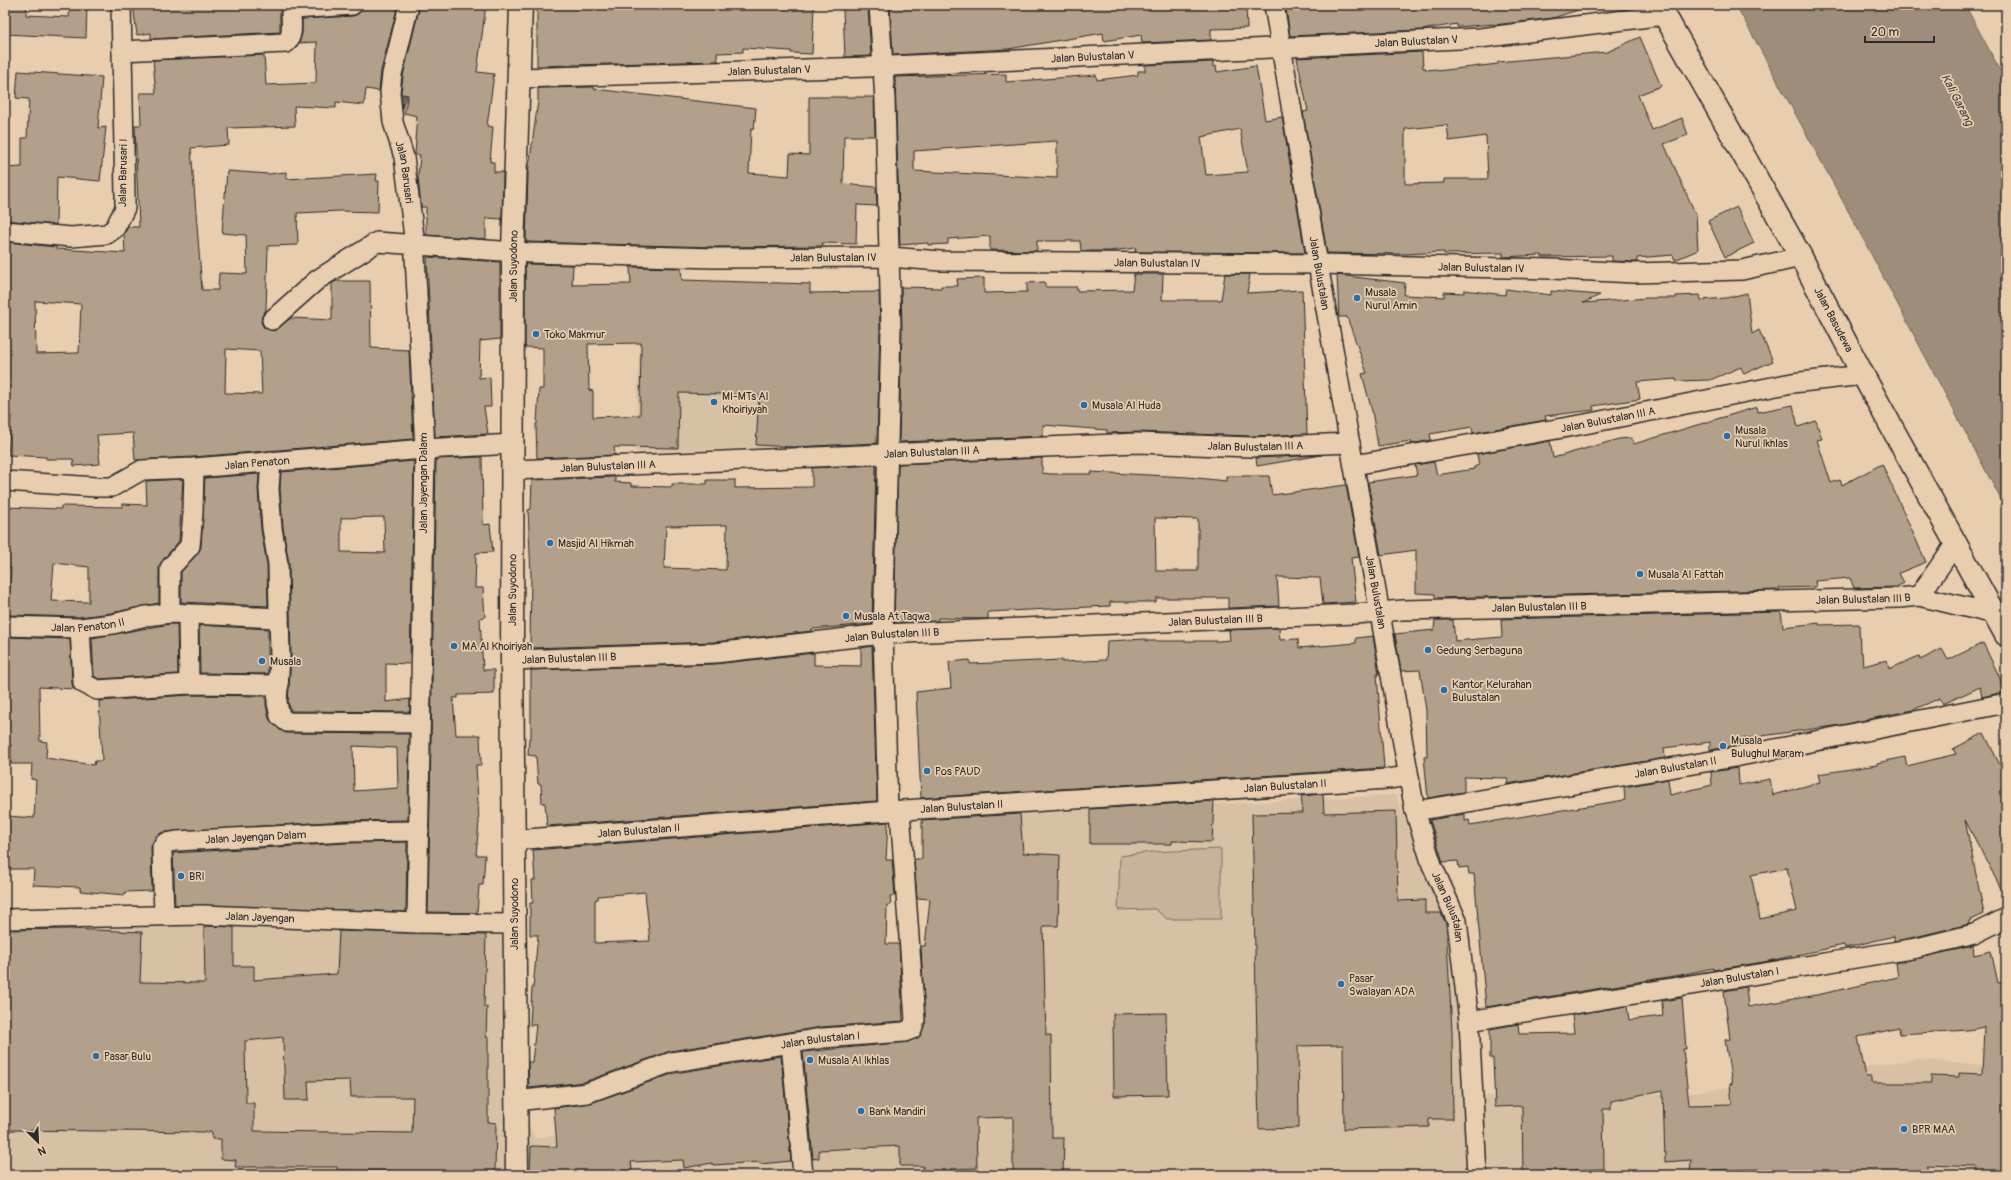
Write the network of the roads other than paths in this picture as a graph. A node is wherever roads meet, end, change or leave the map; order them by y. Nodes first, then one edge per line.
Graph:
1 (121, 5) edge
2 (352, 5) edge
3 (409, 5) edge
4 (521, 5) edge
5 (879, 5) edge
6 (1274, 5) edge
7 (1662, 10) edge
8 (1282, 48) junction
9 (122, 51) junction
10 (883, 66) junction
11 (520, 78) junction
12 (5, 231) edge
13 (406, 243) junction
14 (514, 251) junction
15 (1800, 257) junction
16 (889, 258) junction
17 (1318, 264) junction
18 (272, 320) dead end
19 (1863, 375) junction
20 (1350, 443) junction
21 (513, 444) junction
22 (423, 449) junction
23 (888, 453) junction
24 (271, 461) junction
25 (1354, 465) junction
26 (194, 468) junction
27 (514, 470) junction
28 (5, 480) edge
29 (1956, 543) junction
30 (1919, 596) junction
31 (1381, 612) junction
32 (179, 614) junction
33 (1995, 614) junction
34 (279, 618) junction
35 (5, 626) edge
36 (80, 628) junction
37 (883, 634) junction
38 (2006, 635) edge
39 (512, 660) junction
40 (189, 684) junction
41 (280, 685) junction
42 (2006, 703) edge
43 (417, 723) junction
44 (1408, 776) junction
45 (894, 811) junction
46 (1415, 811) junction
47 (417, 831) junction
48 (514, 840) junction
49 (164, 915) junction
50 (2006, 918) edge
51 (5, 919) edge
52 (417, 923) junction
53 (514, 924) junction
54 (1469, 1021) junction
55 (791, 1043) junction
56 (516, 1101) junction
57 (517, 1175) edge
58 (803, 1175) edge
59 (1477, 1175) edge

1 - 9 street, Jalan Barusari I
2 - 9 street
3 - 13 street, Jalan Barusari
4 - 11 street, Jalan Suyodono
5 - 10 street
6 - 8 street, Jalan Bulustalan
7 - 8 street, Jalan Bulustalan V
7 - 15 street, Jalan Basudewa
8 - 10 street, Jalan Bulustalan V
8 - 17 street, Jalan Bulustalan
9 - 12 street, Jalan Barusari I
10 - 11 street, Jalan Bulustalan V
10 - 16 street
11 - 14 street, Jalan Suyodono
13 - 14 street
13 - 18 street
13 - 22 street, Jalan Jayengan Dalam
14 - 16 street, Jalan Bulustalan IV
14 - 21 street, Jalan Suyodono
15 - 17 street, Jalan Bulustalan IV
15 - 19 street, Jalan Basudewa
16 - 17 street, Jalan Bulustalan IV
16 - 23 street
17 - 20 street, Jalan Bulustalan
19 - 25 street, Jalan Bulustalan III A
19 - 29 street, Jalan Basudewa
20 - 23 street, Jalan Bulustalan III A
20 - 25 street, Jalan Bulustalan
21 - 22 street, Jalan Penaton
21 - 27 street, Jalan Suyodono
22 - 24 street, Jalan Penaton
22 - 43 street, Jalan Jayengan Dalam
23 - 27 street, Jalan Bulustalan III A
23 - 37 street
24 - 26 street, Jalan Penaton
24 - 34 street
25 - 31 street, Jalan Bulustalan
26 - 28 street, Jalan Penaton
26 - 32 street
27 - 39 street, Jalan Suyodono
29 - 30 street, Jalan Bulustalan III B
29 - 33 street, Jalan Basudewa
30 - 31 street, Jalan Bulustalan III B
30 - 33 street, Jalan Bulustalan III B
31 - 37 street, Jalan Bulustalan III B
31 - 44 street, Jalan Bulustalan
32 - 34 street
32 - 36 street, Jalan Penaton II
32 - 40 street
33 - 38 street, Jalan Basudewa
34 - 41 street
35 - 36 street, Jalan Penaton II
36 - 40 street
37 - 39 street, Jalan Bulustalan III B
37 - 45 street
39 - 48 street, Jalan Suyodono
40 - 41 street
41 - 43 street
42 - 46 street, Jalan Bulustalan II
43 - 47 street, Jalan Jayengan Dalam
44 - 45 street, Jalan Bulustalan II
44 - 46 street, Jalan Bulustalan
45 - 48 street, Jalan Bulustalan II
45 - 55 street, Jalan Bulustalan I
46 - 54 street, Jalan Bulustalan
47 - 49 street, Jalan Jayengan Dalam
47 - 52 street, Jalan Jayengan Dalam
48 - 53 street, Jalan Suyodono
49 - 51 street, Jalan Jayengan
49 - 52 street, Jalan Jayengan
50 - 54 street, Jalan Bulustalan I
52 - 53 street, Jalan Jayengan
53 - 56 street, Jalan Suyodono
54 - 59 street, Jalan Bulustalan
55 - 56 street, Jalan Bulustalan I
55 - 58 street
56 - 57 street, Jalan Suyodono

